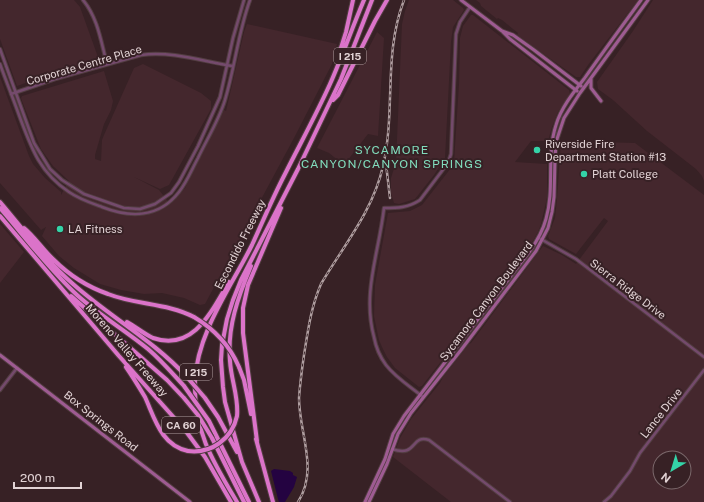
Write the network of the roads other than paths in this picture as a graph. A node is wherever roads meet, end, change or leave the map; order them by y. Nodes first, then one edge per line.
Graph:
1 (83, 0) edge
2 (244, 0) edge
3 (250, 0) edge
4 (353, 0) edge
5 (364, 0) edge
6 (372, 0) edge
7 (387, 0) edge
8 (461, 0) edge
9 (641, 0) edge
10 (648, 0) edge
11 (470, 7) junction
12 (502, 31) junction
13 (0, 48) edge
14 (0, 64) edge
15 (107, 64) junction
16 (227, 65) junction
17 (232, 66) junction
18 (592, 77) junction
19 (330, 83) junction
20 (579, 85) junction
21 (584, 88) junction
22 (576, 90) junction
23 (16, 93) junction
24 (580, 93) junction
25 (11, 94) junction
26 (601, 101) dead end
27 (330, 103) junction
28 (550, 162) junction
29 (298, 169) junction
30 (555, 172) junction
31 (0, 202) edge
32 (0, 208) edge
33 (0, 216) edge
34 (19, 224) junction
35 (539, 238) junction
36 (263, 240) junction
37 (543, 240) junction
38 (251, 246) junction
39 (58, 284) junction
40 (116, 317) junction
41 (0, 355) edge
42 (119, 356) junction
43 (704, 357) edge
44 (17, 368) junction
45 (704, 370) edge
46 (0, 390) edge
47 (420, 394) junction
48 (424, 397) junction
49 (257, 441) junction
50 (390, 449) junction
51 (242, 462) junction
52 (190, 502) edge
53 (231, 502) edge
54 (237, 502) edge
55 (244, 502) edge
56 (249, 502) edge
57 (259, 502) edge
58 (273, 502) edge
59 (365, 502) edge
60 (369, 502) edge
61 (510, 502) edge
62 (604, 502) edge

1 - 15 street
2 - 16 street
3 - 17 street
4 - 19 highway
5 - 19 highway, Escondido Freeway / I 215
6 - 27 highway, Escondido Freeway / I 215
7 - 27 highway
8 - 11 main road
9 - 20 main road, Sycamore Canyon Boulevard
10 - 18 main road, Sycamore Canyon Boulevard
11 - 12 main road
11 - 47 street
12 - 20 main road
12 - 22 main road
13 - 23 street
14 - 25 street
15 - 16 street, Corporate Centre Place
15 - 23 street, Corporate Centre Place
16 - 17 street, Corporate Centre Place
16 - 23 street
17 - 25 street
18 - 21 main road, Sycamore Canyon Boulevard
18 - 26 main road
19 - 38 highway, Escondido Freeway / I 215
20 - 21 main road
20 - 22 main road, Sycamore Canyon Boulevard
21 - 24 main road, Sycamore Canyon Boulevard
22 - 24 main road
22 - 28 main road, Sycamore Canyon Boulevard
23 - 25 street, Corporate Centre Place
24 - 30 main road, Sycamore Canyon Boulevard
27 - 29 highway, Escondido Freeway / I 215
28 - 30 main road
28 - 35 main road, Sycamore Canyon Boulevard
29 - 36 highway, Escondido Freeway / I 215
29 - 49 highway
30 - 37 main road, Sycamore Canyon Boulevard
31 - 34 highway, Moreno Valley Freeway / CA 60
32 - 56 highway, bridge
33 - 39 highway, Moreno Valley Freeway / CA 60
34 - 40 highway, Moreno Valley Freeway / CA 60
34 - 49 highway, bridge
35 - 37 street, Sierra Ridge Drive
35 - 47 main road, Sycamore Canyon Boulevard
36 - 42 highway, bridge
36 - 51 highway, Escondido Freeway / I 215
37 - 43 street, Sierra Ridge Drive
37 - 48 main road, Sycamore Canyon Boulevard
38 - 40 highway
38 - 54 highway, Escondido Freeway / I 215
39 - 42 highway, Moreno Valley Freeway / CA 60
39 - 55 highway, bridge
40 - 51 highway, Moreno Valley Freeway / CA 60, bridge
41 - 44 main road, Box Springs Road
42 - 53 highway, Moreno Valley Freeway / CA 60
44 - 46 street
44 - 52 main road, Box Springs Road
45 - 62 street, Lance Drive
47 - 48 street
47 - 50 main road, Sycamore Canyon Boulevard
48 - 50 main road, Sycamore Canyon Boulevard
49 - 58 highway
50 - 59 main road, Sycamore Canyon Boulevard
50 - 60 main road, Sycamore Canyon Boulevard
50 - 61 street
51 - 57 highway, Escondido Freeway / I 215

